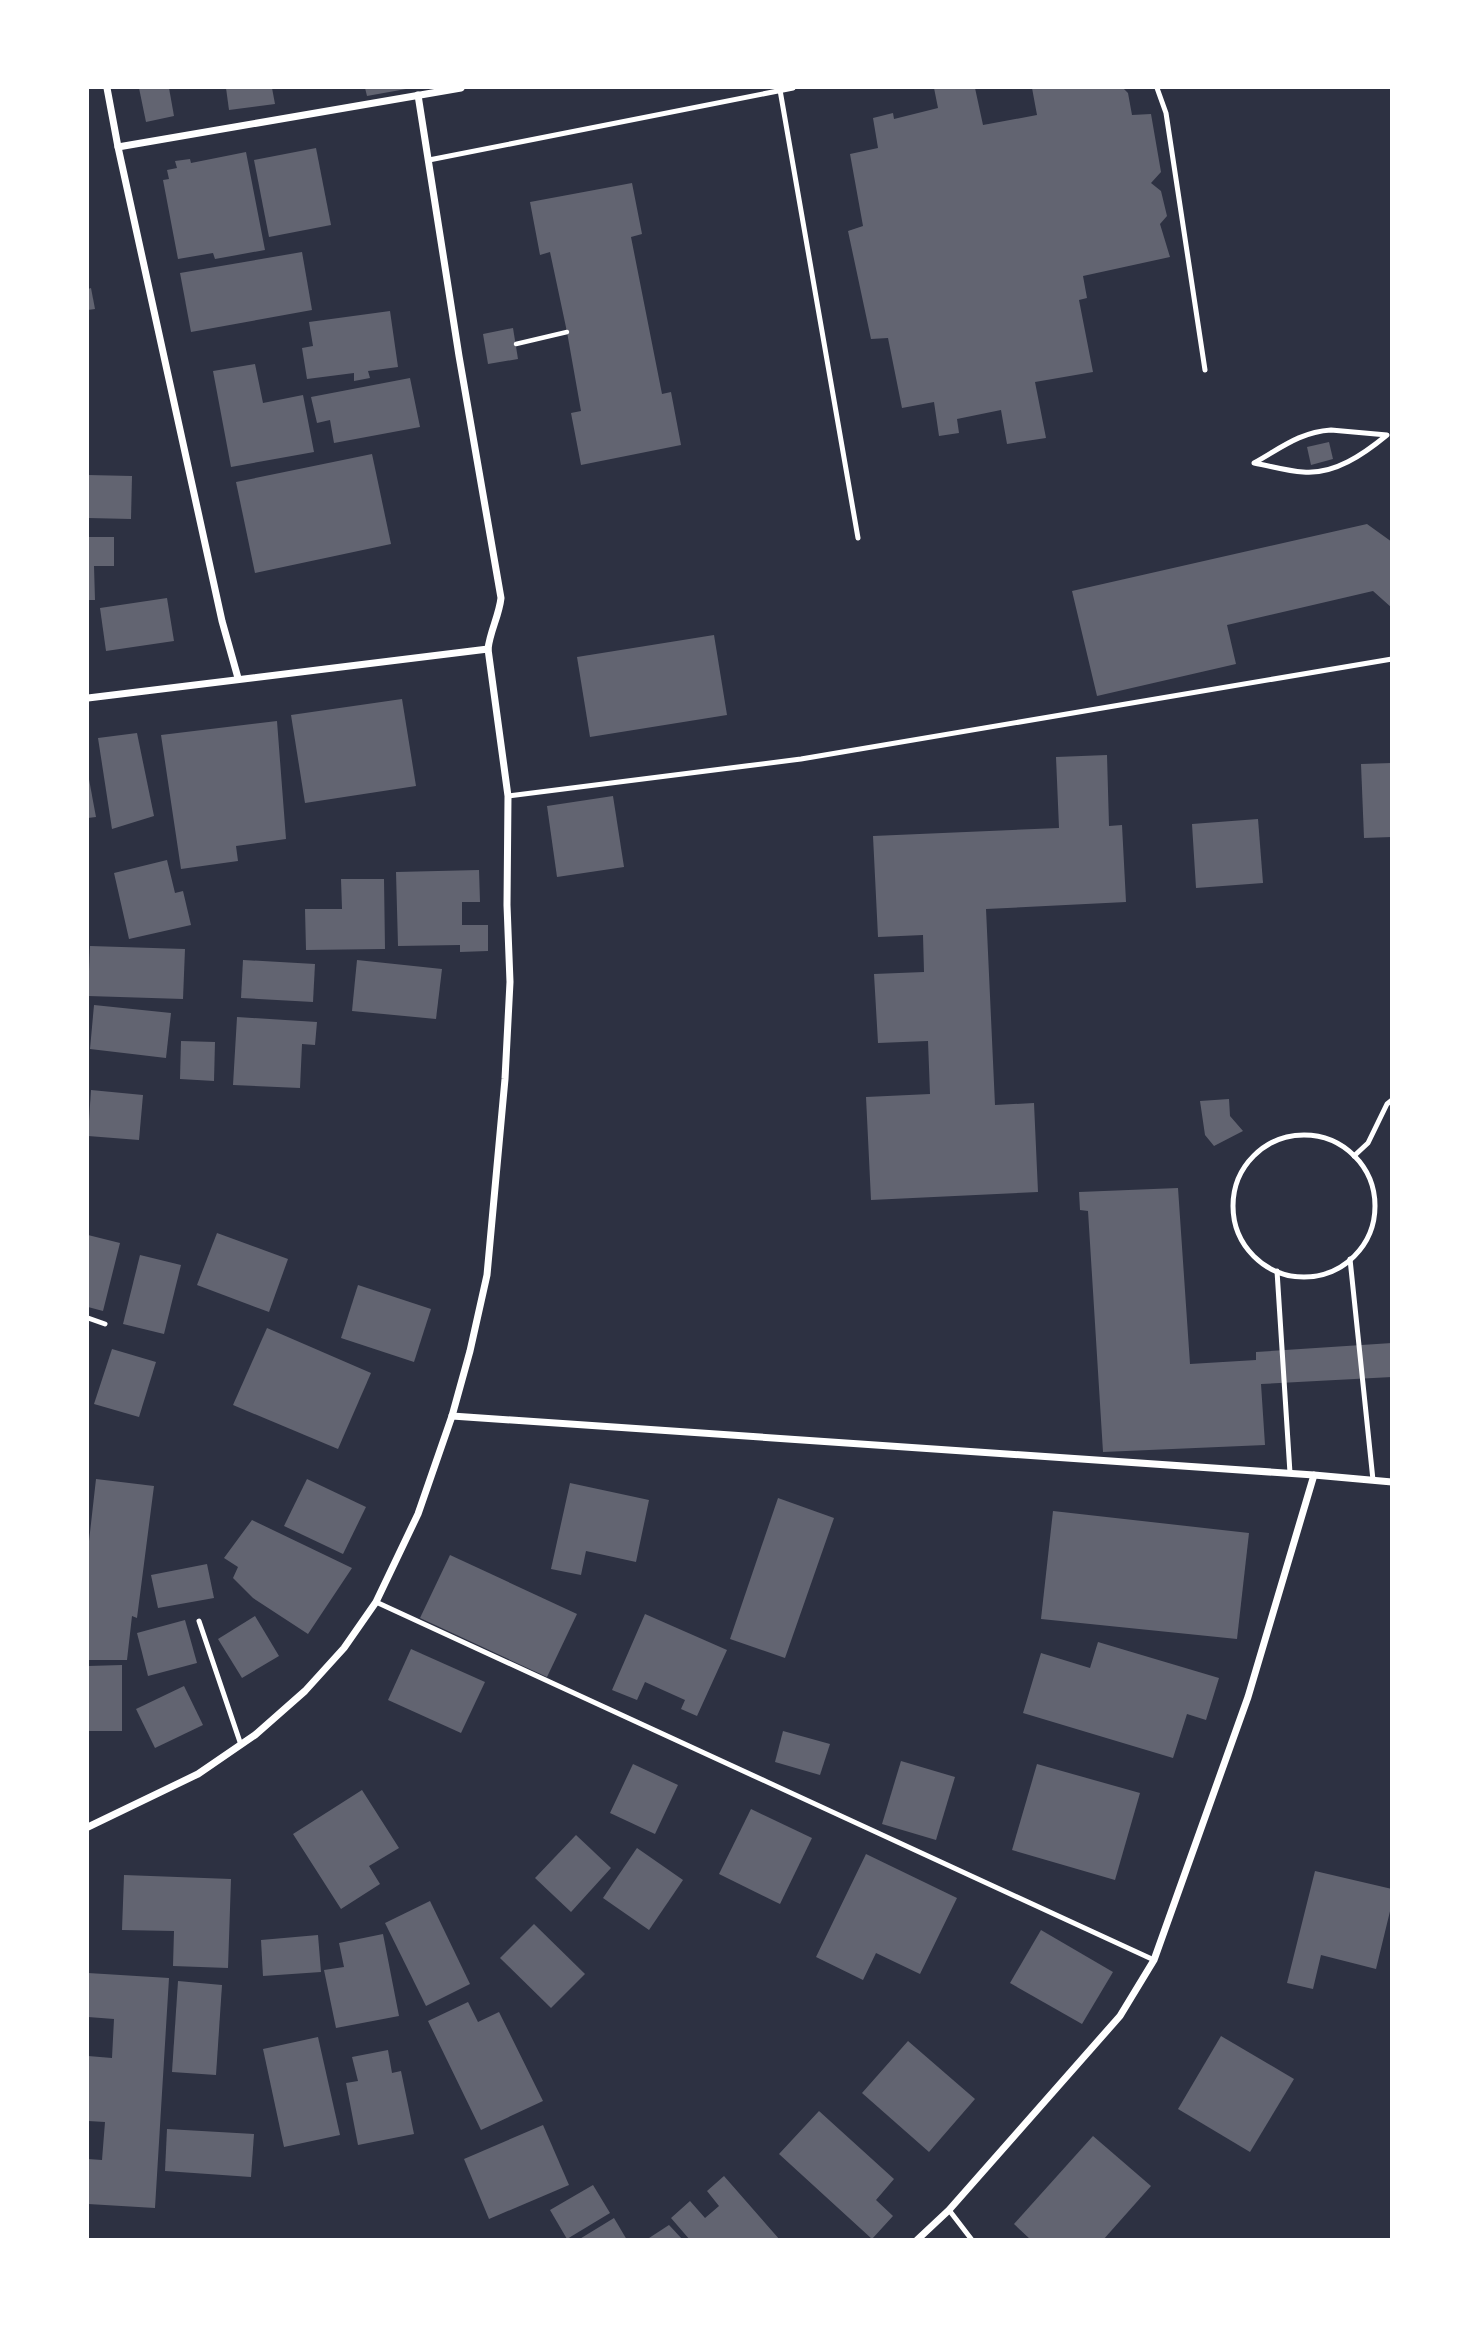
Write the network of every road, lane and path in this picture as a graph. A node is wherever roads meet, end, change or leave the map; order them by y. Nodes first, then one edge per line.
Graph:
1 (107, 88) edge
2 (461, 88) edge
3 (793, 88) edge
4 (1157, 88) edge
5 (780, 90) junction
6 (418, 95) junction
7 (118, 147) junction
8 (429, 160) junction
9 (567, 332) dead end
10 (516, 344) dead end
11 (1205, 370) dead end
12 (1254, 463) joint
13 (858, 538) dead end
14 (488, 649) junction
15 (1391, 659) edge
16 (238, 678) junction
17 (88, 698) edge
18 (508, 796) junction
19 (1391, 1100) edge
20 (1354, 1156) junction
21 (1350, 1259) junction
22 (1277, 1271) junction
23 (88, 1318) edge
24 (105, 1324) dead end
25 (452, 1416) junction
26 (1290, 1473) junction
27 (1314, 1475) junction
28 (1373, 1480) junction
29 (1391, 1482) edge
30 (376, 1602) junction
31 (199, 1621) dead end
32 (241, 1745) junction
33 (88, 1827) edge
34 (1154, 1960) junction
35 (948, 2210) junction
36 (917, 2239) edge
37 (972, 2239) edge

1 - 7 street
2 - 6 street
3 - 5 lane
4 - 11 lane
5 - 8 lane
5 - 13 lane
6 - 7 street
6 - 8 street
7 - 16 street
8 - 14 street
9 - 10 path
12 - 12 lane
14 - 16 street
14 - 18 street
15 - 18 lane
16 - 17 street
18 - 25 street
19 - 20 lane
20 - 21 lane
20 - 22 lane
21 - 22 lane
21 - 28 lane
22 - 26 lane
23 - 24 lane
25 - 26 street
25 - 30 street
26 - 27 street
27 - 28 street
27 - 34 street
28 - 29 street
30 - 32 street
30 - 34 lane
31 - 32 lane
32 - 33 street
34 - 35 street
35 - 36 street
35 - 37 lane

